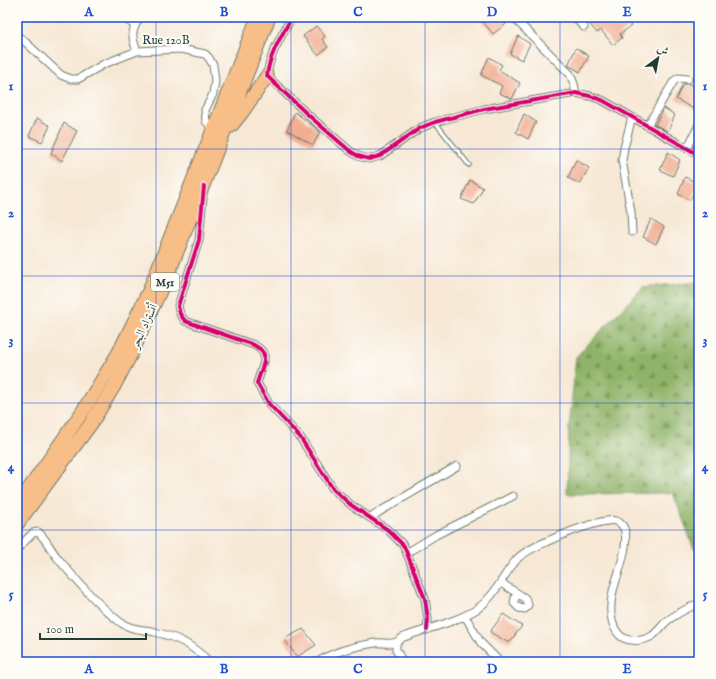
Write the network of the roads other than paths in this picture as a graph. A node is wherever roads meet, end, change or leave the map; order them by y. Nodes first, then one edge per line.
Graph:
1 (120, 17) edge
2 (140, 17) edge
3 (258, 17) edge
4 (269, 17) edge
5 (292, 17) edge
6 (513, 17) edge
7 (574, 17) edge
8 (134, 27) junction
9 (584, 27) dead end
10 (17, 36) edge
11 (137, 51) junction
12 (267, 76) junction
13 (688, 79) dead end
14 (576, 93) junction
15 (632, 117) junction
16 (435, 122) junction
17 (699, 125) edge
18 (647, 126) junction
19 (218, 132) junction
20 (687, 149) junction
21 (699, 155) edge
22 (469, 165) dead end
23 (204, 186) junction
24 (632, 232) dead end
25 (457, 466) dead end
26 (513, 496) dead end
27 (18, 502) edge
28 (371, 518) junction
29 (17, 524) edge
30 (17, 549) edge
31 (408, 552) junction
32 (501, 583) junction
33 (516, 593) dead end
34 (699, 603) edge
35 (465, 616) junction
36 (427, 630) junction
37 (396, 642) junction
38 (210, 662) edge
39 (318, 662) edge
40 (403, 662) edge
41 (500, 662) edge

1 - 8 lane
2 - 8 street
3 - 19 highway, أتستراد البحر / M51
4 - 19 highway, أتستراد البحر / M51
5 - 12 street
6 - 14 street
7 - 9 street
8 - 11 street
10 - 11 street, Rue 120B
11 - 19 street, Rue 120B
12 - 16 street
12 - 19 highway
13 - 18 street
14 - 15 street
14 - 16 street
15 - 18 street
15 - 24 street
16 - 22 lane
17 - 20 street
18 - 20 street
19 - 23 highway, أتستراد البحر / M51
19 - 27 highway, أتستراد البحر / M51
20 - 21 street
23 - 28 street
23 - 29 highway, أتستراد البحر / M51
25 - 28 street
26 - 31 street
28 - 31 street
30 - 38 street
31 - 36 street
32 - 33 street
32 - 34 street
32 - 35 street
35 - 36 street
35 - 41 street
36 - 37 street
37 - 39 street
37 - 40 street

